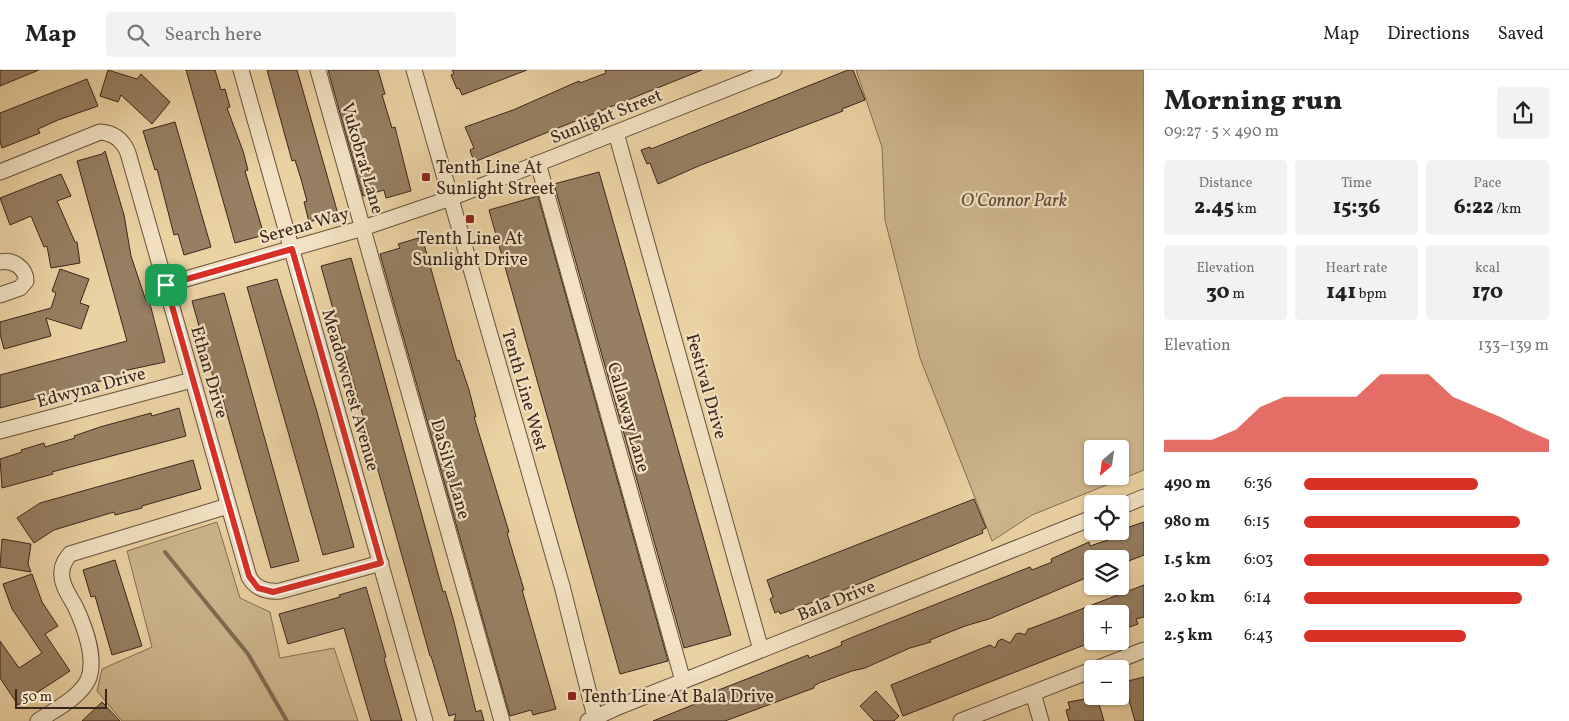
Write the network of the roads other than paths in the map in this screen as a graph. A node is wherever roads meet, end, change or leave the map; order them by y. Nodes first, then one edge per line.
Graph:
1 (241, 70) edge
2 (318, 70) edge
3 (414, 70) edge
4 (774, 70) edge
5 (616, 132) junction
6 (538, 163) junction
7 (0, 172) edge
8 (451, 198) junction
9 (363, 228) junction
10 (292, 249) junction
11 (2, 257) edge
12 (166, 285) junction
13 (0, 295) edge
14 (192, 380) junction
15 (0, 431) edge
16 (1144, 498) edge
17 (1129, 504) edge
18 (228, 506) junction
19 (1084, 521) edge
20 (381, 563) junction
21 (761, 650) junction
22 (1144, 650) edge
23 (1119, 660) edge
24 (1084, 673) edge
25 (683, 681) junction
26 (1033, 693) junction
27 (593, 720) edge
28 (38, 721) edge
29 (425, 721) edge
30 (502, 721) edge
31 (961, 721) edge
32 (1041, 721) edge

1 - 10 street, Meadowcrest Avenue
2 - 9 street, Vukobrat Lane
3 - 8 street, Tenth Line West
4 - 5 street, Sunlight Street
5 - 6 street, Sunlight Street
5 - 21 street, Festival Drive
6 - 8 street, Sunlight Street
6 - 25 street, Callaway Lane
7 - 12 street, Ethan Drive
8 - 9 street, Serena Way
8 - 27 street, Tenth Line West
9 - 10 street, Serena Way
9 - 30 street, DaSilva Lane
10 - 12 street, Serena Way
10 - 20 street, Meadowcrest Avenue
11 - 13 street
12 - 14 street, Ethan Drive
14 - 15 street, Edwyna Drive
14 - 18 street, Ethan Drive
16 - 17 street
18 - 20 street, Ethan Drive
18 - 28 street
19 - 21 street, Bala Drive
20 - 29 street, Meadowcrest Avenue
21 - 25 street, Bala Drive
22 - 23 street
24 - 26 street
25 - 27 street, Bala Drive
26 - 31 street
26 - 32 street

